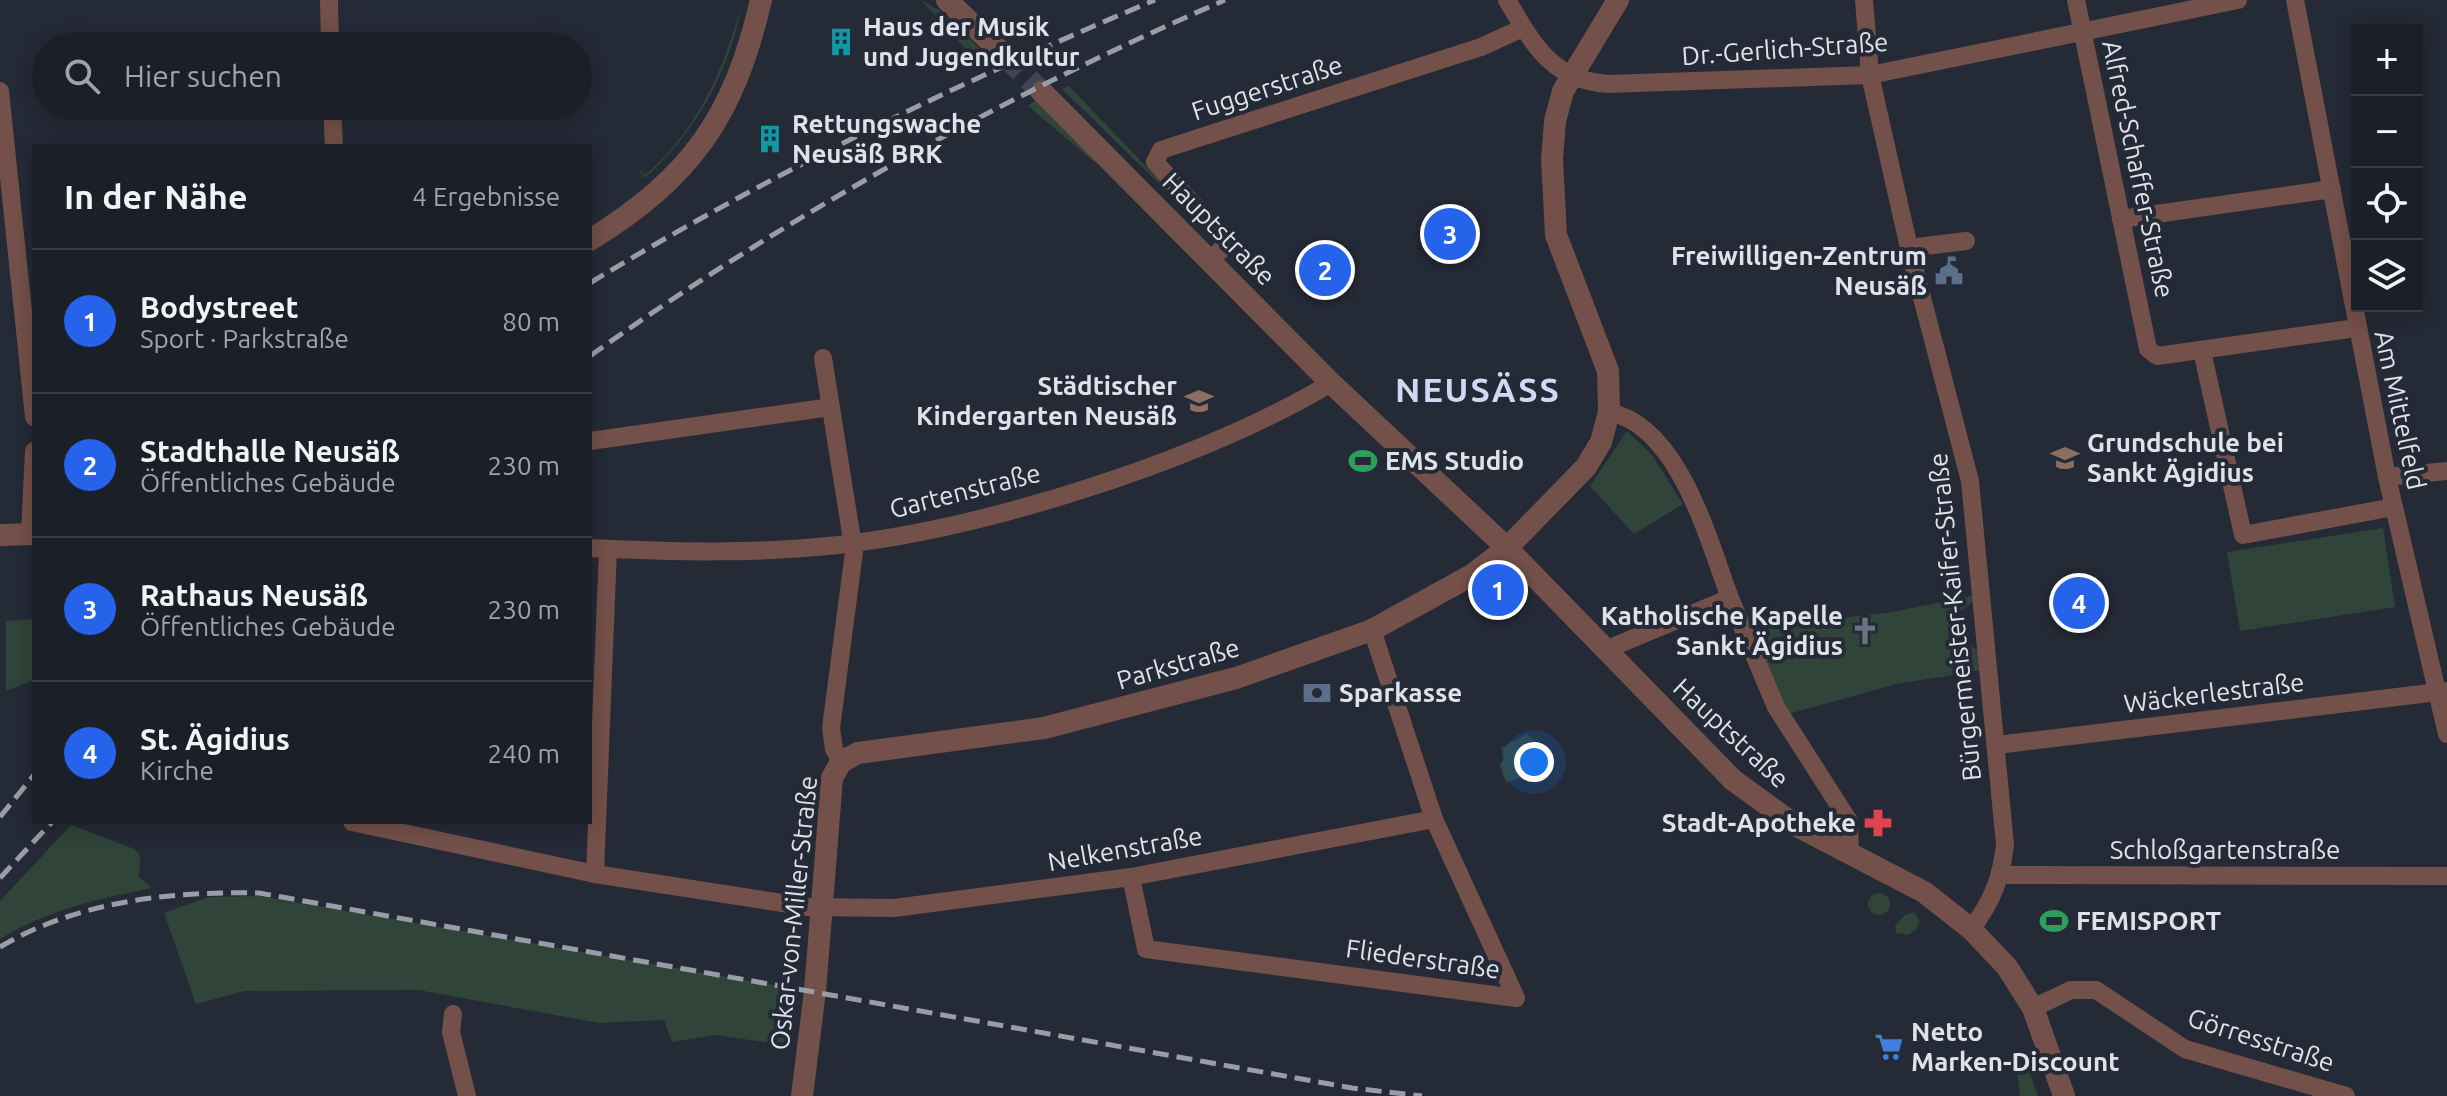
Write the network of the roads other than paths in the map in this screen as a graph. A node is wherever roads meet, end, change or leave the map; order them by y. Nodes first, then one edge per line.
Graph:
1 (329, 0) edge
2 (761, 0) edge
3 (947, 0) edge
4 (1507, 0) edge
5 (1618, 0) edge
6 (1864, 0) edge
7 (2076, 0) edge
8 (2238, 0) edge
9 (2295, 0) edge
10 (1523, 28) junction
11 (2083, 31) junction
12 (330, 32) edge
13 (1005, 56) tunnel mouth
14 (1870, 75) junction
15 (1570, 77) junction
16 (0, 91) edge
17 (1042, 92) tunnel mouth
18 (333, 120) edge
19 (334, 144) edge
20 (2332, 189) junction
21 (2121, 219) junction
22 (592, 239) edge
23 (1966, 241) dead end
24 (1909, 248) junction
25 (1211, 259) junction
26 (2357, 328) junction
27 (2202, 351) junction
28 (823, 358) dead end
29 (1331, 383) junction
30 (32, 398) edge
31 (831, 407) junction
32 (1609, 412) junction
33 (592, 441) edge
34 (2447, 471) edge
35 (2387, 477) junction
36 (2394, 507) junction
37 (32, 534) edge
38 (0, 535) edge
39 (854, 543) junction
40 (599, 548) edge
41 (1507, 548) junction
42 (1730, 598) junction
43 (1372, 630) junction
44 (1605, 650) junction
45 (2442, 691) edge
46 (595, 725) edge
47 (2447, 734) edge
48 (1997, 745) junction
49 (841, 762) junction
50 (1434, 819) junction
51 (361, 824) edge
52 (1850, 854) junction
53 (595, 874) junction
54 (2002, 875) junction
55 (2447, 876) edge
56 (1131, 877) junction
57 (821, 906) junction
58 (1971, 929) junction
59 (2033, 1008) junction
60 (453, 1014) dead end
61 (467, 1096) edge
62 (802, 1096) edge
63 (2064, 1096) edge
64 (2346, 1096) edge

1 - 12 street
2 - 22 street
3 - 13 street
4 - 10 street
5 - 15 street, Parkstraße
6 - 14 street, Bürgermeister-Kaifer-Straße
7 - 11 street, Alfred-Schaffer-Straße
8 - 11 street, Dr.-Gerlich-Straße
9 - 20 street, Am Mittelfeld
10 - 15 street
10 - 25 street, Fuggerstraße
11 - 14 street, Dr.-Gerlich-Straße
11 - 21 street, Alfred-Schaffer-Straße
14 - 15 street, Dr.-Gerlich-Straße
14 - 24 street, Bürgermeister-Kaifer-Straße
15 - 32 street, Parkstraße
16 - 30 street
17 - 25 street, Hauptstraße
18 - 19 street
20 - 21 street
20 - 26 street, Am Mittelfeld
21 - 27 street, Alfred-Schaffer-Straße
23 - 24 street
24 - 48 street, Bürgermeister-Kaifer-Straße
25 - 29 street, Hauptstraße
26 - 27 street
26 - 35 street, Am Mittelfeld
27 - 36 street
28 - 31 street, Oskar-von-Miller-Straße
29 - 39 street, Gartenstraße
29 - 41 street, Hauptstraße
31 - 33 street
31 - 39 street, Oskar-von-Miller-Straße
32 - 41 street, Parkstraße
32 - 42 street
34 - 35 street
35 - 36 street, Am Mittelfeld
36 - 45 street, Am Mittelfeld
37 - 38 street
39 - 40 street, Gartenstraße
39 - 49 street, Oskar-von-Miller-Straße
40 - 46 street
41 - 43 street, Parkstraße
41 - 44 street, Hauptstraße
42 - 44 street
42 - 52 street
43 - 49 street, Parkstraße
43 - 50 street, Fliederstraße
44 - 52 street, Hauptstraße
45 - 47 street, Am Mittelfeld
45 - 48 street, Wäckerlestraße
46 - 53 street
48 - 54 street, Bürgermeister-Kaifer-Straße
49 - 57 street, Oskar-von-Miller-Straße
50 - 56 street, Nelkenstraße
50 - 56 street, Fliederstraße
51 - 53 street, Nelkenstraße
52 - 58 street, Hauptstraße
53 - 57 street, Nelkenstraße
54 - 55 street, Schloßgartenstraße
54 - 58 street, Bürgermeister-Kaifer-Straße
56 - 57 street, Nelkenstraße
57 - 62 street, Oskar-von-Miller-Straße
58 - 59 street, Hauptstraße
59 - 63 street, Hauptstraße
59 - 64 street, Görresstraße
60 - 61 street

